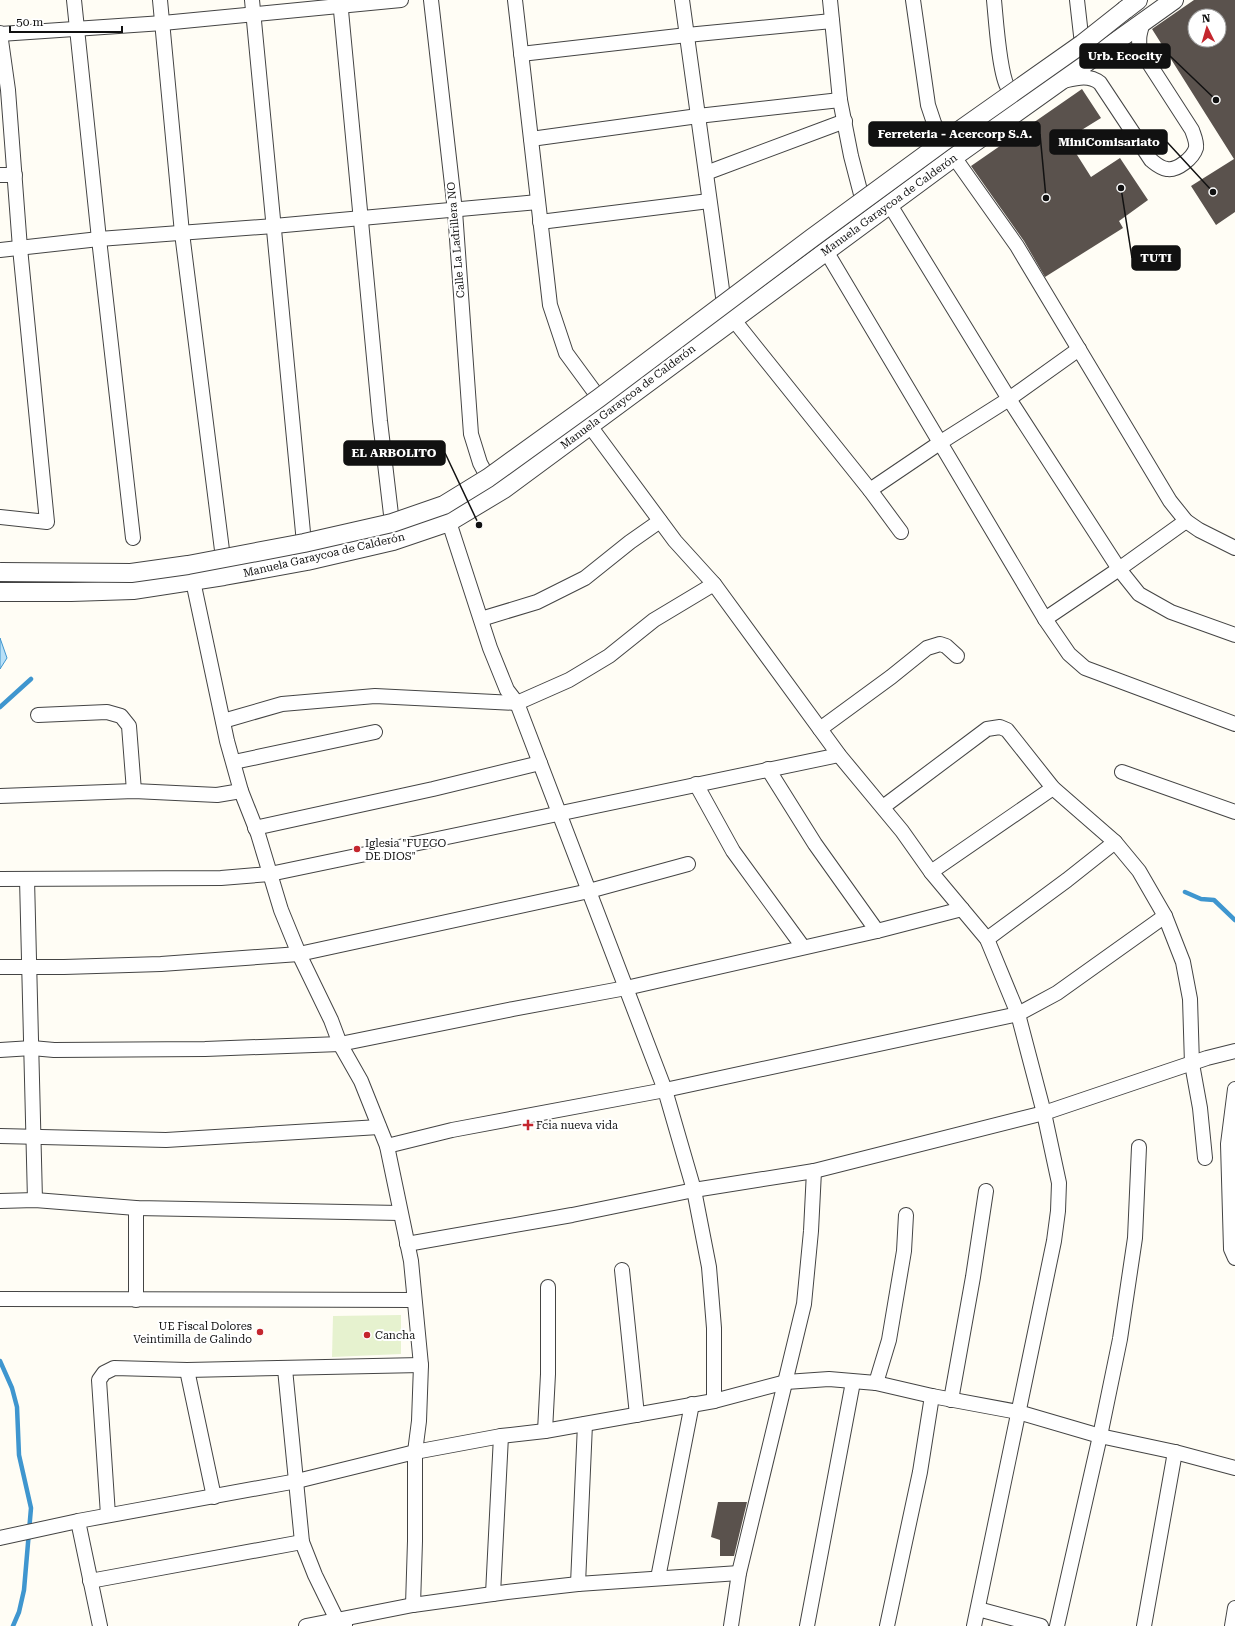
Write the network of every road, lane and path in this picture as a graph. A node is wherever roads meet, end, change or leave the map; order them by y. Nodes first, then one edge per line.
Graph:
1 (74, 0) edge
2 (160, 0) edge
3 (401, 0) edge
4 (431, 0) edge
5 (515, 0) edge
6 (682, 0) edge
7 (830, 0) edge
8 (913, 0) edge
9 (994, 0) edge
10 (1077, 0) edge
11 (1174, 0) edge
12 (340, 3) edge
13 (1132, 5) edge
14 (252, 7) edge
15 (832, 21) junction
16 (1143, 22) junction
17 (163, 23) junction
18 (77, 29) junction
19 (0, 33) edge
20 (686, 35) junction
21 (1082, 44) junction
22 (521, 54) junction
23 (1063, 81) junction
24 (4, 90) edge
25 (1012, 93) junction
26 (840, 100) junction
27 (1026, 106) junction
28 (698, 116) junction
29 (845, 121) junction
30 (531, 139) junction
31 (943, 142) junction
32 (954, 157) junction
33 (706, 173) junction
34 (0, 175) edge
35 (15, 175) junction
36 (709, 201) junction
37 (538, 202) junction
38 (863, 202) junction
39 (890, 205) junction
40 (454, 211) junction
41 (361, 219) junction
42 (540, 222) junction
43 (274, 226) junction
44 (182, 233) junction
45 (99, 239) junction
46 (20, 248) junction
47 (0, 250) edge
48 (826, 251) junction
49 (724, 304) junction
50 (733, 319) junction
51 (1078, 349) junction
52 (599, 398) junction
53 (1009, 399) junction
54 (590, 426) junction
55 (941, 442) junction
56 (488, 478) junction
57 (870, 490) junction
58 (0, 516) edge
59 (660, 521) junction
60 (1186, 521) junction
61 (449, 522) junction
62 (392, 523) junction
63 (901, 532) dead end
64 (133, 538) dead end
65 (304, 543) junction
66 (1235, 548) edge
67 (223, 558) junction
68 (1119, 569) junction
69 (0, 572) edge
70 (193, 581) junction
71 (714, 584) junction
72 (0, 592) edge
73 (481, 619) junction
74 (1045, 619) junction
75 (1235, 635) edge
76 (957, 656) dead end
77 (517, 703) junction
78 (38, 715) dead end
79 (222, 718) junction
80 (1235, 724) edge
81 (820, 729) junction
82 (375, 732) dead end
83 (839, 755) junction
84 (234, 762) junction
85 (540, 763) junction
86 (768, 769) junction
87 (1122, 772) dead end
88 (696, 784) junction
89 (1053, 788) junction
90 (241, 791) junction
91 (134, 792) junction
92 (0, 796) edge
93 (883, 807) junction
94 (1235, 812) edge
95 (558, 813) junction
96 (255, 828) junction
97 (1115, 842) junction
98 (688, 864) dead end
99 (931, 872) junction
100 (270, 874) junction
101 (0, 879) edge
102 (27, 880) junction
103 (589, 891) junction
104 (962, 909) junction
105 (1165, 916) junction
106 (877, 931) junction
107 (987, 939) junction
108 (803, 947) junction
109 (299, 954) junction
110 (0, 967) edge
111 (30, 968) junction
112 (626, 988) junction
113 (1018, 1014) junction
114 (340, 1044) junction
115 (32, 1048) junction
116 (0, 1050) edge
117 (1232, 1052) edge
118 (1192, 1064) junction
119 (1235, 1089) edge
120 (666, 1090) junction
121 (1234, 1109) edge
122 (1044, 1113) junction
123 (379, 1127) junction
124 (0, 1136) edge
125 (34, 1137) junction
126 (387, 1146) junction
127 (1139, 1147) dead end
128 (1205, 1158) dead end
129 (814, 1171) junction
130 (694, 1190) junction
131 (986, 1191) dead end
132 (35, 1200) junction
133 (0, 1201) edge
134 (136, 1208) junction
135 (400, 1213) junction
136 (906, 1215) dead end
137 (407, 1244) junction
138 (1235, 1258) edge
139 (622, 1270) dead end
140 (548, 1287) dead end
141 (0, 1300) edge
142 (136, 1300) junction
143 (414, 1300) junction
144 (421, 1365) junction
145 (285, 1369) junction
146 (187, 1370) junction
147 (786, 1382) junction
148 (853, 1382) junction
149 (876, 1383) junction
150 (932, 1396) junction
151 (951, 1400) junction
152 (714, 1401) junction
153 (692, 1404) junction
154 (1018, 1412) junction
155 (636, 1415) junction
156 (585, 1424) junction
157 (545, 1431) junction
158 (501, 1436) junction
159 (1100, 1436) junction
160 (415, 1452) junction
161 (1175, 1452) junction
162 (1235, 1468) edge
163 (297, 1481) junction
164 (214, 1497) junction
165 (108, 1515) junction
166 (78, 1521) junction
167 (0, 1538) edge
168 (302, 1542) junction
169 (739, 1573) junction
170 (658, 1578) junction
171 (90, 1581) junction
172 (578, 1584) junction
173 (493, 1594) junction
174 (413, 1605) junction
175 (1235, 1608) edge
176 (978, 1609) junction
177 (342, 1623) edge
178 (100, 1626) edge
179 (306, 1626) edge
180 (731, 1626) edge
181 (807, 1626) edge
182 (887, 1626) edge
183 (974, 1626) edge
184 (1040, 1626) edge
185 (1057, 1626) edge
186 (1144, 1626) edge
187 (1232, 1626) edge

1 - 18 street
2 - 17 street
3 - 12 street
4 - 40 street, Calle La Ladrillera NO
5 - 22 street
6 - 20 street
7 - 15 street
8 - 31 street
9 - 25 street
10 - 21 street
11 - 16 street, Manuela Garaycoa de Calderón
12 - 14 street
12 - 41 street
13 - 21 street, Manuela Garaycoa de Calderón, bridge
14 - 17 street
14 - 43 street
15 - 20 street
15 - 26 street
16 - 23 street, Manuela Garaycoa de Calderón
16 - 23 street
17 - 18 street
17 - 44 street
18 - 19 street
18 - 45 street
19 - 24 street
20 - 22 street
20 - 28 street
21 - 25 street, Manuela Garaycoa de Calderón, bridge
22 - 30 street
23 - 27 street, Manuela Garaycoa de Calderón
24 - 35 street
25 - 27 street
25 - 31 street, Manuela Garaycoa de Calderón, bridge
26 - 28 street
26 - 29 street
27 - 32 street, Manuela Garaycoa de Calderón
28 - 30 street
28 - 33 street
29 - 33 street
29 - 38 street
30 - 37 street
31 - 38 street, Manuela Garaycoa de Calderón, bridge
32 - 39 street, Manuela Garaycoa de Calderón
32 - 51 street
33 - 36 street
34 - 35 street
35 - 46 street
36 - 42 street
36 - 49 street
37 - 40 street
37 - 42 street
38 - 49 street, Manuela Garaycoa de Calderón, bridge
39 - 48 street, Manuela Garaycoa de Calderón
39 - 53 street
40 - 41 street
40 - 56 street, Calle La Ladrillera NO
41 - 43 street
41 - 62 street
42 - 52 street
43 - 44 street
43 - 65 street
44 - 45 street
44 - 67 street
45 - 46 street
45 - 64 street
46 - 47 street
46 - 58 street
48 - 50 street, Manuela Garaycoa de Calderón
48 - 55 street
49 - 52 street, Manuela Garaycoa de Calderón, bridge
50 - 54 street, Manuela Garaycoa de Calderón
50 - 57 street
51 - 53 street
51 - 60 street
52 - 56 street, Manuela Garaycoa de Calderón, bridge
53 - 55 street
53 - 68 street
54 - 59 street
54 - 61 street, Manuela Garaycoa de Calderón
55 - 57 street
55 - 74 street
56 - 62 street, Manuela Garaycoa de Calderón, bridge
57 - 63 street
59 - 71 street
59 - 73 street
60 - 66 street
60 - 68 street
61 - 70 street, Manuela Garaycoa de Calderón
61 - 73 street
62 - 65 street, Manuela Garaycoa de Calderón, bridge
65 - 67 street, Manuela Garaycoa de Calderón, bridge
67 - 69 street, Manuela Garaycoa de Calderón, bridge
68 - 74 street
68 - 75 street
70 - 72 street, Manuela Garaycoa de Calderón
70 - 79 street
71 - 77 street
71 - 81 street
73 - 77 street
74 - 80 street
76 - 81 street
77 - 79 street
77 - 85 street
78 - 91 street
79 - 84 street
81 - 83 street
82 - 84 street
83 - 86 street
83 - 93 street
84 - 90 street
85 - 95 street
85 - 96 street
86 - 88 street
86 - 106 street
87 - 94 street
88 - 95 street
88 - 108 street
89 - 93 street
89 - 97 street
89 - 99 street
90 - 91 street
90 - 96 street
91 - 92 street
93 - 99 street
95 - 100 street
95 - 103 street
96 - 100 street
97 - 105 street
97 - 107 street
98 - 103 street
99 - 104 street
100 - 102 street
100 - 109 street
101 - 102 street
102 - 111 street
103 - 109 street
103 - 112 street
104 - 106 street
104 - 107 street
105 - 113 street
105 - 118 street
106 - 108 street
107 - 113 street
108 - 112 street
109 - 111 street
109 - 114 street
110 - 111 street
111 - 115 street
112 - 114 street
112 - 120 street
113 - 120 street
113 - 122 street
114 - 115 street
114 - 123 street
115 - 116 street
115 - 125 street
117 - 118 street
118 - 122 street
118 - 128 street
119 - 121 street
120 - 126 street
120 - 130 street
121 - 138 street
122 - 129 street
122 - 154 street
123 - 125 street
123 - 126 street
124 - 125 street
125 - 132 street
126 - 135 street
127 - 159 street
129 - 130 street
129 - 147 street
130 - 137 street
130 - 152 street
131 - 151 street
132 - 133 street
132 - 134 street
134 - 135 street
134 - 142 street
135 - 137 street
136 - 149 street
137 - 143 street
139 - 155 street
140 - 157 street
141 - 142 street
142 - 143 street
143 - 144 street
144 - 145 street
144 - 160 street
145 - 146 street
145 - 163 street
146 - 164 street
146 - 165 street
147 - 148 street
147 - 152 street
147 - 169 street
148 - 149 street
148 - 181 street
149 - 150 street
150 - 151 street
150 - 182 street
151 - 154 street
152 - 153 street
153 - 155 street
153 - 170 street
154 - 159 street
154 - 176 street
155 - 156 street
156 - 157 street
156 - 172 street
157 - 158 street
158 - 160 street
158 - 173 street
159 - 161 street
159 - 185 street
160 - 163 street
160 - 174 street
161 - 162 street
161 - 186 street
163 - 164 street
163 - 168 street
164 - 165 street
165 - 166 street
166 - 167 street
166 - 171 street
168 - 171 street
168 - 177 street
169 - 170 street
169 - 180 street
170 - 172 street
171 - 178 street
172 - 173 street
173 - 174 street
174 - 177 street
175 - 187 street
176 - 183 street
176 - 184 street
177 - 179 street

